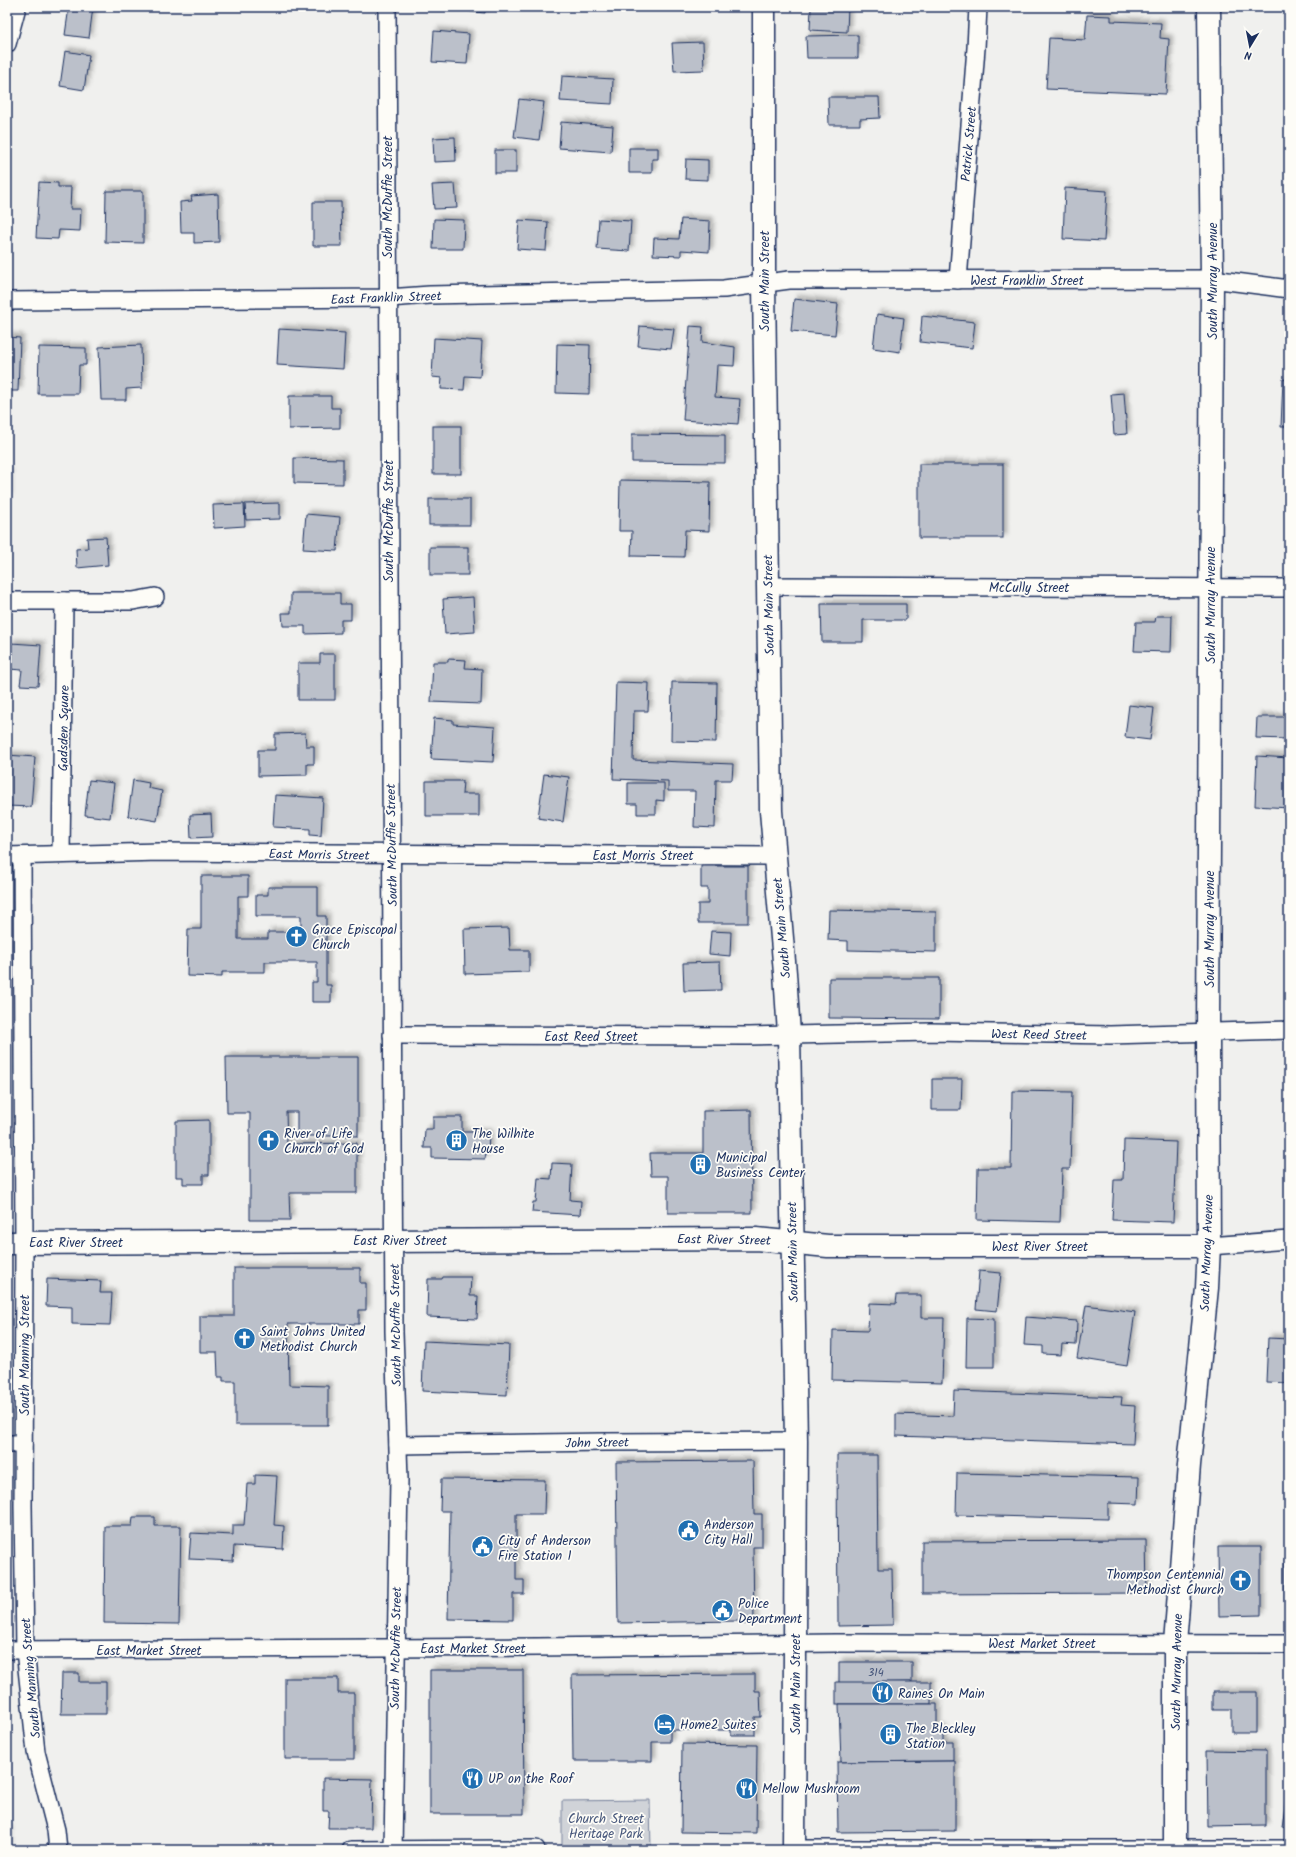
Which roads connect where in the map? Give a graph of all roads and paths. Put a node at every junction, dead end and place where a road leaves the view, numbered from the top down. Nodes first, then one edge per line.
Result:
1 (17, 7) edge
2 (387, 7) edge
3 (764, 7) edge
4 (978, 7) edge
5 (1209, 7) edge
6 (7, 44) edge
7 (1212, 279) junction
8 (958, 280) junction
9 (764, 283) junction
10 (1289, 289) edge
11 (388, 298) junction
12 (7, 301) edge
13 (768, 586) junction
14 (1210, 587) junction
15 (1289, 588) edge
16 (155, 597) dead end
17 (7, 601) edge
18 (64, 601) junction
19 (61, 854) junction
20 (391, 854) junction
21 (14, 856) edge
22 (775, 856) junction
23 (1289, 1030) edge
24 (1208, 1033) junction
25 (789, 1034) junction
26 (392, 1035) junction
27 (394, 1240) junction
28 (1289, 1240) edge
29 (792, 1241) junction
30 (16, 1242) edge
31 (1209, 1246) junction
32 (796, 1441) junction
33 (15, 1444) edge
34 (398, 1445) junction
35 (796, 1643) junction
36 (1175, 1644) junction
37 (1289, 1644) edge
38 (395, 1648) junction
39 (7, 1650) edge
40 (25, 1650) junction
41 (536, 1849) dead end
42 (1289, 1849) edge
43 (58, 1850) edge
44 (351, 1850) edge
45 (393, 1850) edge
46 (794, 1850) edge
47 (1175, 1850) edge

1 - 6 street
2 - 11 street, South McDuffie Street
3 - 9 main road, South Main Street
4 - 8 street, Patrick Street
5 - 7 main road, South Murray Avenue
7 - 8 street, West Franklin Street
7 - 10 street, West Franklin Street
7 - 14 main road, South Murray Avenue
8 - 9 street, West Franklin Street
9 - 11 street, East Franklin Street
9 - 13 main road, South Main Street
11 - 12 street, East Franklin Street
11 - 20 street, South McDuffie Street
13 - 14 street, McCully Street
13 - 22 main road, South Main Street
14 - 15 street, McCully Street
14 - 24 main road, South Murray Avenue
16 - 18 street
17 - 18 street
18 - 19 street, Gadsden Square
19 - 20 street, East Morris Street
19 - 21 street, East Morris Street
20 - 22 street, East Morris Street
20 - 26 street, South McDuffie Street
21 - 30 street, South Manning Street
22 - 25 main road, South Main Street
23 - 24 street, West Reed Street
24 - 25 street, West Reed Street
24 - 31 main road, South Murray Avenue
25 - 26 street, East Reed Street
25 - 29 main road, South Main Street
26 - 27 street, South McDuffie Street
27 - 29 main road, East River Street
27 - 30 main road, East River Street
27 - 34 street, South McDuffie Street
28 - 31 street, West River Street
29 - 31 main road, West River Street
29 - 32 main road, South Main Street
30 - 33 street, South Manning Street
31 - 36 main road, South Murray Avenue
32 - 34 street, John Street
32 - 35 main road, South Main Street
33 - 40 street, South Manning Street
34 - 38 street, South McDuffie Street
35 - 36 street, West Market Street
35 - 38 street, East Market Street
35 - 46 main road, South Main Street
36 - 37 street, West Market Street
36 - 47 main road, South Murray Avenue
38 - 40 street, East Market Street
38 - 45 street, South McDuffie Street
39 - 40 street, East Market Street
40 - 43 street, South Manning Street
41 - 45 street
42 - 47 street
44 - 45 street
46 - 47 street

